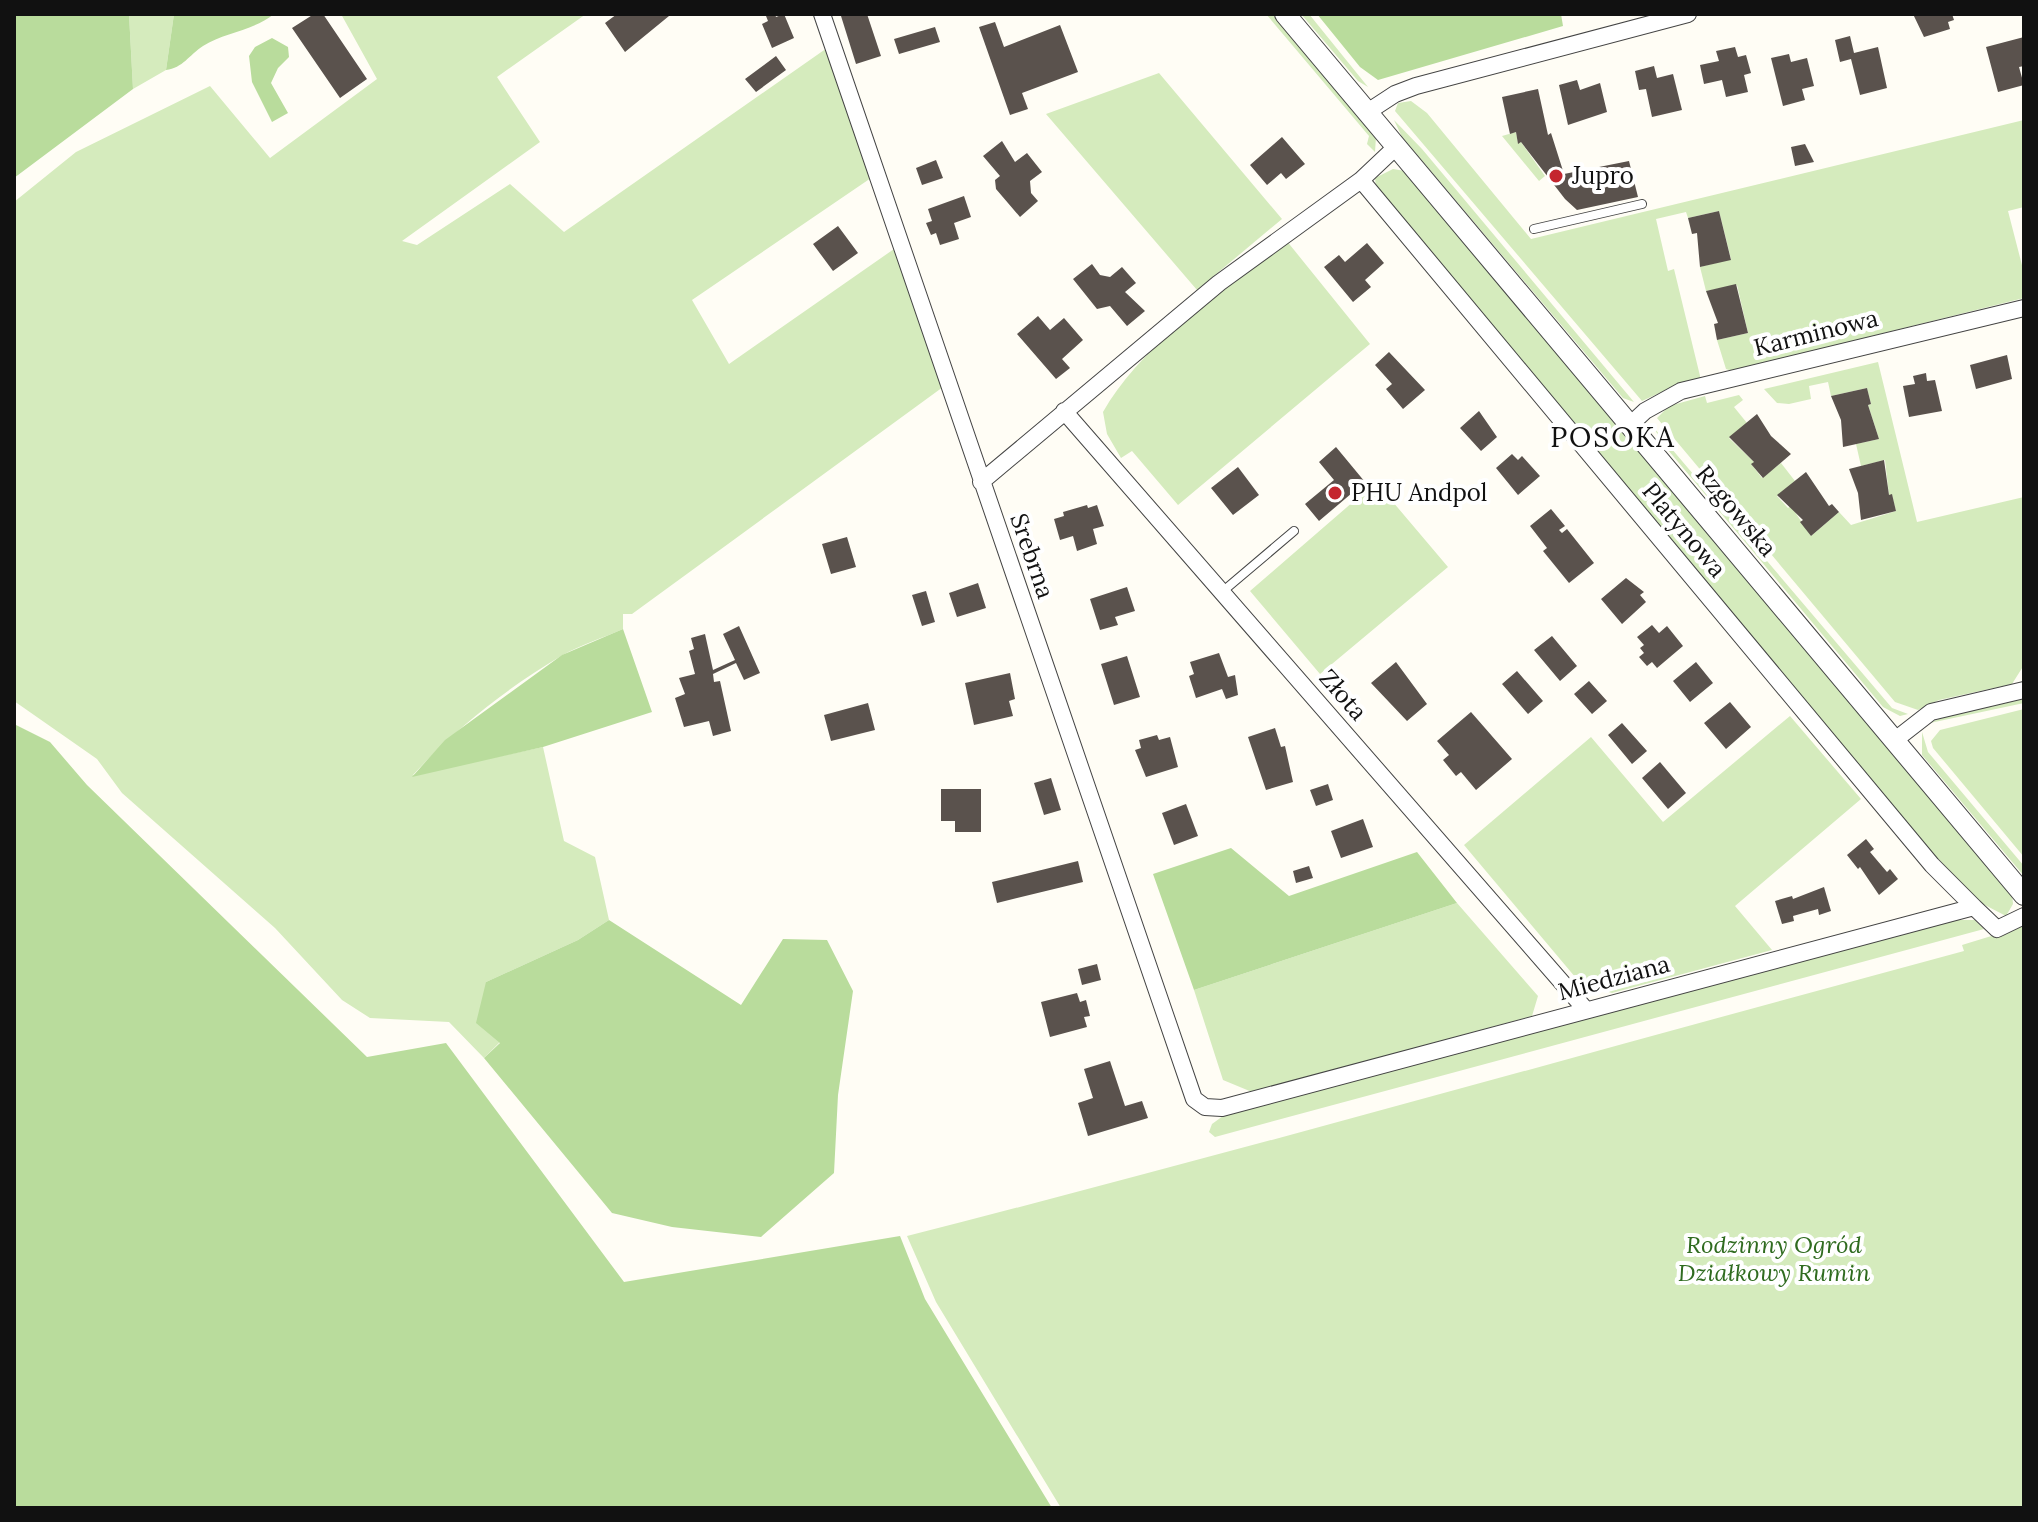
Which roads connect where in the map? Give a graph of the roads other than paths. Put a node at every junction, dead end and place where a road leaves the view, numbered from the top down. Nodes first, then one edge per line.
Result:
1 (822, 14) edge
2 (1285, 14) edge
3 (1688, 14) edge
4 (1369, 111) junction
5 (1397, 146) junction
6 (1361, 180) junction
7 (1642, 204) dead end
8 (1534, 229) dead end
9 (2024, 308) edge
10 (1064, 411) junction
11 (1629, 426) junction
12 (981, 482) junction
13 (1294, 531) dead end
14 (1222, 592) junction
15 (2024, 690) edge
16 (1895, 740) junction
17 (2024, 895) edge
18 (1974, 907) junction
19 (2024, 916) edge
20 (1586, 1010) junction
21 (1205, 1107) joint

1 - 12 street, Srebrna
2 - 4 street, Rzgowska
3 - 4 street
4 - 5 street, Rzgowska
5 - 6 street
5 - 11 street, Rzgowska
6 - 10 street
6 - 18 street, Platynowa
7 - 8 lane
9 - 11 street, Karminowa
10 - 12 street
10 - 14 street, Złota
11 - 16 street, Rzgowska
12 - 21 street, Srebrna
13 - 14 lane
14 - 20 street, Złota
15 - 16 street
16 - 17 street, Rzgowska
18 - 19 street
18 - 20 street, Miedziana
20 - 21 street, Miedziana

